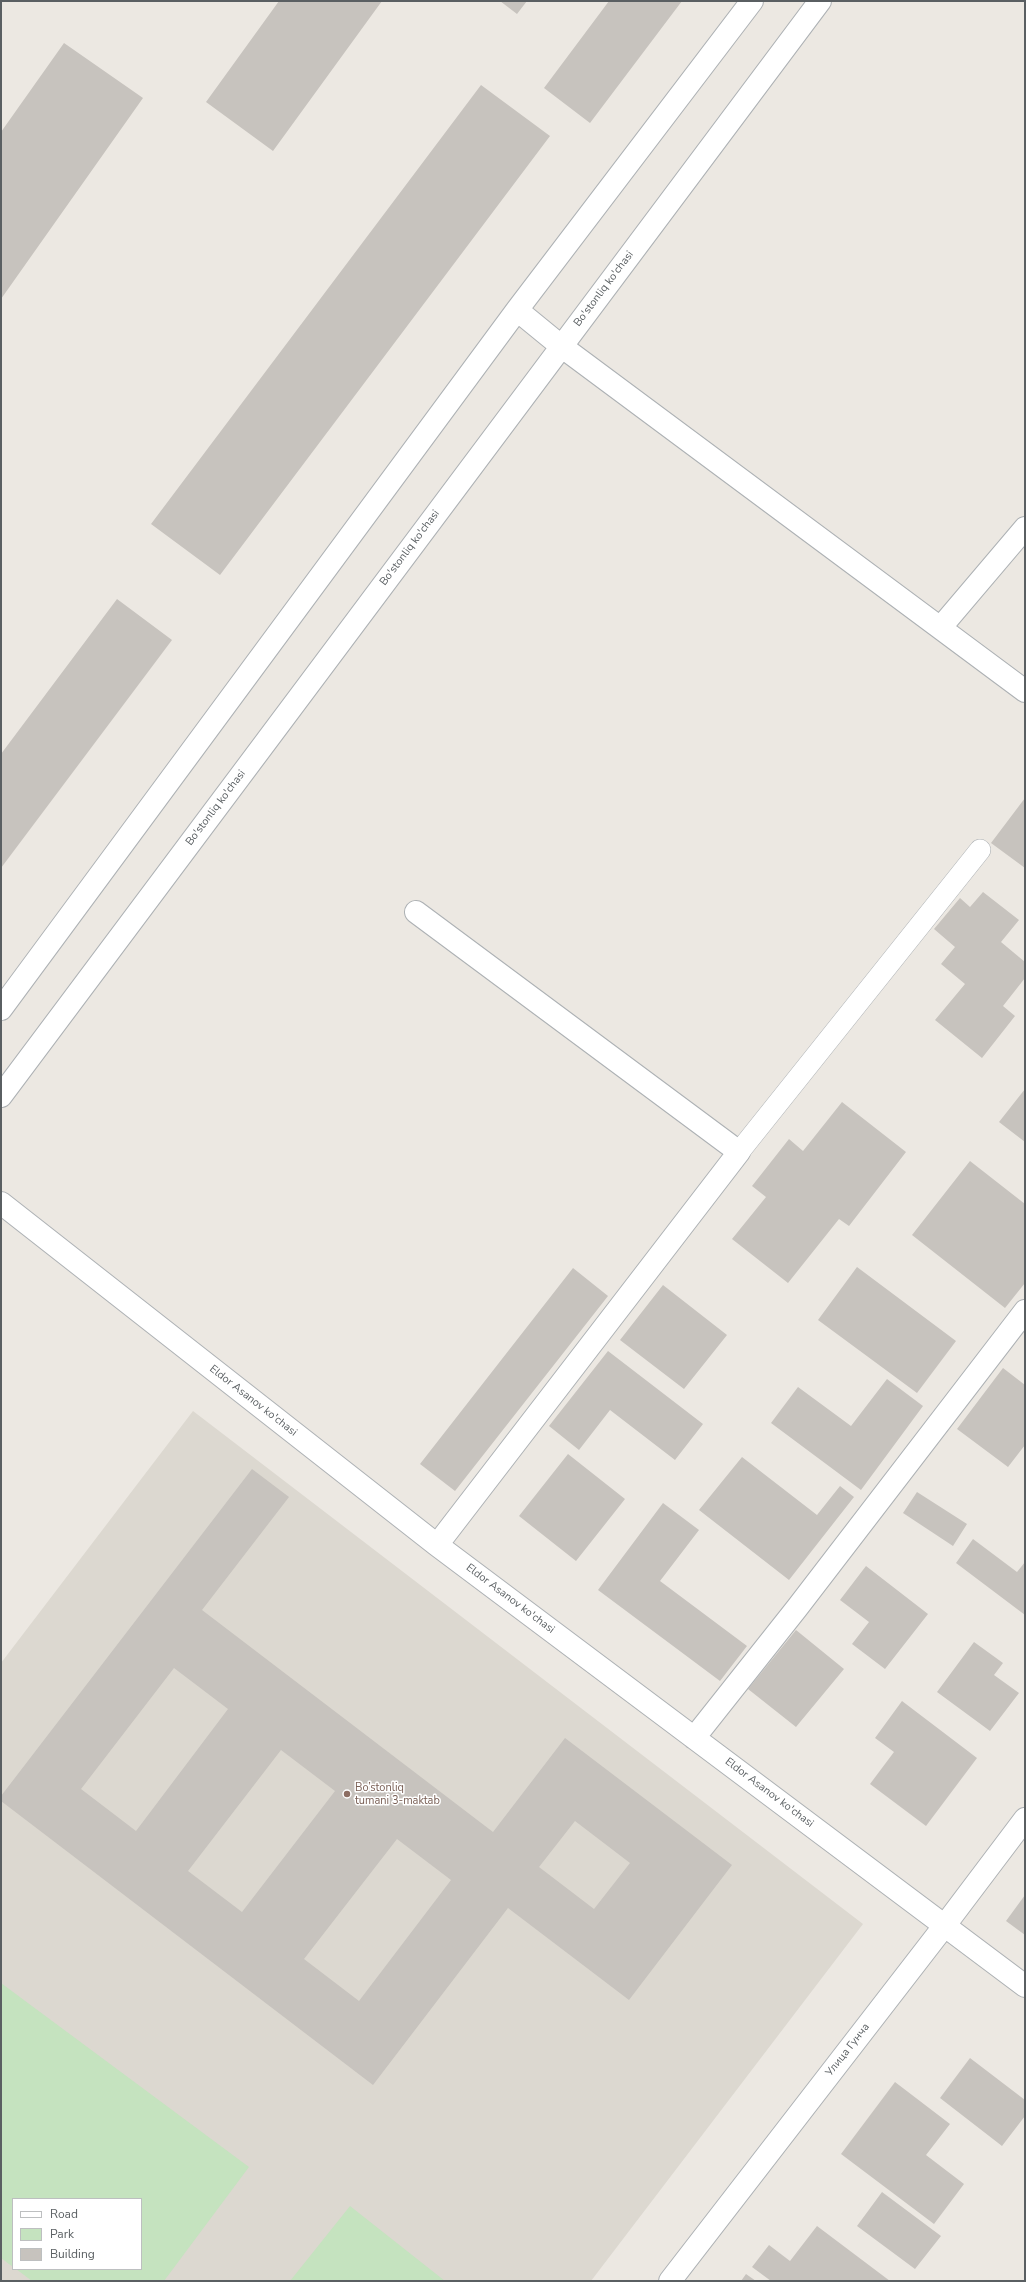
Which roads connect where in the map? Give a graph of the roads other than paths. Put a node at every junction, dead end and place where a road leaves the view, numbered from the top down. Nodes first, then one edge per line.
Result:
1 (752, 1) edge
2 (820, 1) edge
3 (517, 310) junction
4 (561, 346) junction
5 (1025, 528) edge
6 (940, 627) junction
7 (1025, 691) edge
8 (980, 850) dead end
9 (416, 912) dead end
10 (1, 1009) edge
11 (1, 1096) edge
12 (739, 1152) junction
13 (1, 1203) edge
14 (1025, 1311) edge
15 (438, 1545) junction
16 (694, 1738) junction
17 (1025, 1819) edge
18 (945, 1925) junction
19 (1025, 1986) edge
20 (670, 2281) edge

1 - 3 street
2 - 4 street, Bo'stonliq ko'chasi
3 - 4 street
3 - 10 street
4 - 6 street
4 - 11 street, Bo'stonliq ko'chasi
5 - 6 street
6 - 7 street
8 - 12 lane
9 - 12 street
12 - 15 street
13 - 15 street, Eldor Asanov ko'chasi
14 - 16 street
15 - 16 street, Eldor Asanov ko'chasi
16 - 18 street, Eldor Asanov ko'chasi
17 - 18 street, Улица Гунча
18 - 19 street, Eldor Asanov ko'chasi
18 - 20 street, Улица Гунча

